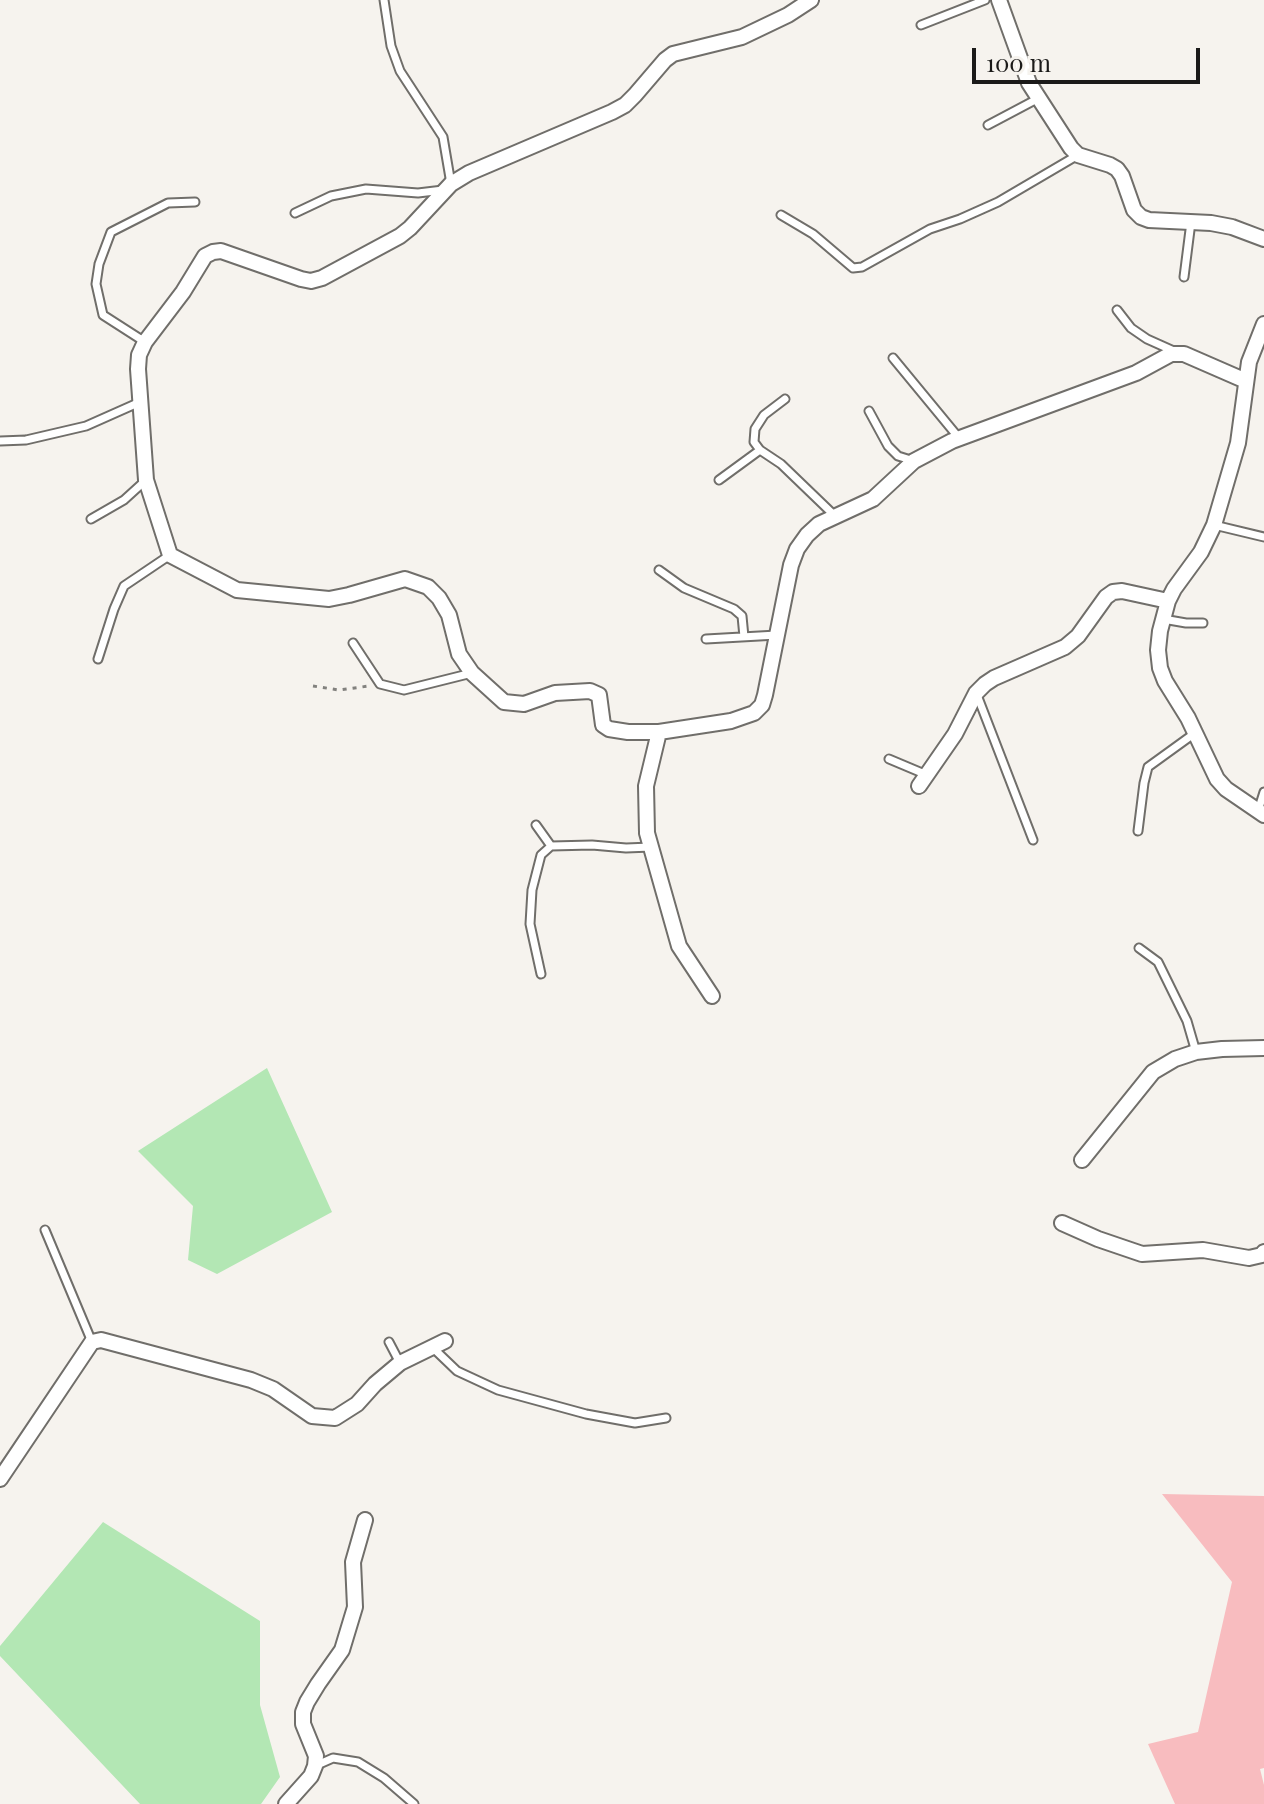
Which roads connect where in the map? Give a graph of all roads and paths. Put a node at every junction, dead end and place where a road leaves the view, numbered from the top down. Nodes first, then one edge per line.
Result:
1 (384, 0) edge
2 (811, 0) edge
3 (985, 0) edge
4 (999, 0) edge
5 (921, 25) dead end
6 (1039, 98) junction
7 (988, 125) dead end
8 (1078, 155) junction
9 (448, 187) junction
10 (195, 202) dead end
11 (295, 213) dead end
12 (781, 215) dead end
13 (1191, 222) junction
14 (1264, 239) edge
15 (1184, 277) dead end
16 (1117, 310) dead end
17 (1264, 324) edge
18 (145, 342) junction
19 (1178, 352) junction
20 (893, 358) dead end
21 (1246, 381) junction
22 (785, 399) dead end
23 (140, 402) junction
24 (869, 411) dead end
25 (959, 438) junction
26 (0, 441) edge
27 (760, 450) junction
28 (914, 461) junction
29 (146, 480) junction
30 (719, 480) dead end
31 (835, 516) junction
32 (91, 519) dead end
33 (1214, 525) junction
34 (1264, 537) edge
35 (170, 555) junction
36 (659, 570) dead end
37 (1168, 601) junction
38 (1163, 619) junction
39 (1203, 623) dead end
40 (777, 635) junction
41 (744, 637) junction
42 (706, 639) dead end
43 (353, 643) dead end
44 (98, 659) dead end
45 (472, 673) junction
46 (380, 684) junction
47 (313, 686) dead end
48 (976, 693) junction
49 (659, 732) junction
50 (1195, 733) junction
51 (889, 759) dead end
52 (923, 781) joint
53 (1264, 792) edge
54 (1261, 813) edge
55 (536, 825) dead end
56 (1138, 831) dead end
57 (1033, 840) dead end
58 (551, 846) junction
59 (651, 847) junction
60 (1139, 948) dead end
61 (541, 974) dead end
62 (712, 996) dead end
63 (1264, 1048) edge
64 (1196, 1052) junction
65 (1082, 1160) dead end
66 (1062, 1223) dead end
67 (45, 1230) dead end
68 (1264, 1252) edge
69 (92, 1342) junction
70 (389, 1342) dead end
71 (439, 1344) joint
72 (400, 1363) junction
73 (666, 1418) dead end
74 (0, 1479) edge
75 (365, 1520) dead end
76 (315, 1766) junction
77 (286, 1804) edge
78 (414, 1804) edge

1 - 9 lane
2 - 9 street
3 - 5 lane
4 - 6 street
6 - 7 lane
6 - 8 street
8 - 12 lane
8 - 13 street
9 - 11 lane
9 - 18 street
10 - 18 lane
13 - 14 street
13 - 15 lane
16 - 19 lane
17 - 21 street
18 - 23 street
19 - 21 street
19 - 25 street
20 - 25 lane
21 - 33 street
22 - 27 lane
23 - 26 lane
23 - 29 street
24 - 28 lane
25 - 28 street
27 - 30 lane
27 - 31 lane
28 - 31 street
29 - 32 lane
29 - 35 street
31 - 40 street
33 - 34 lane
33 - 37 street
35 - 44 lane
35 - 45 street
36 - 41 lane
37 - 38 street
37 - 48 street
38 - 39 lane
38 - 50 street
40 - 41 lane
40 - 49 street
41 - 42 lane
43 - 46 lane
45 - 46 lane
45 - 49 street
46 - 47 path
48 - 52 street
48 - 57 lane
49 - 59 street
50 - 54 street
50 - 56 lane
51 - 52 lane
53 - 54 lane
55 - 58 lane
58 - 59 lane
58 - 61 lane
59 - 62 street
60 - 64 lane
63 - 64 street
64 - 65 street
66 - 68 street
67 - 69 lane
69 - 72 street
69 - 74 street
70 - 72 lane
71 - 72 street
71 - 73 lane
75 - 76 street
76 - 77 street
76 - 78 lane

